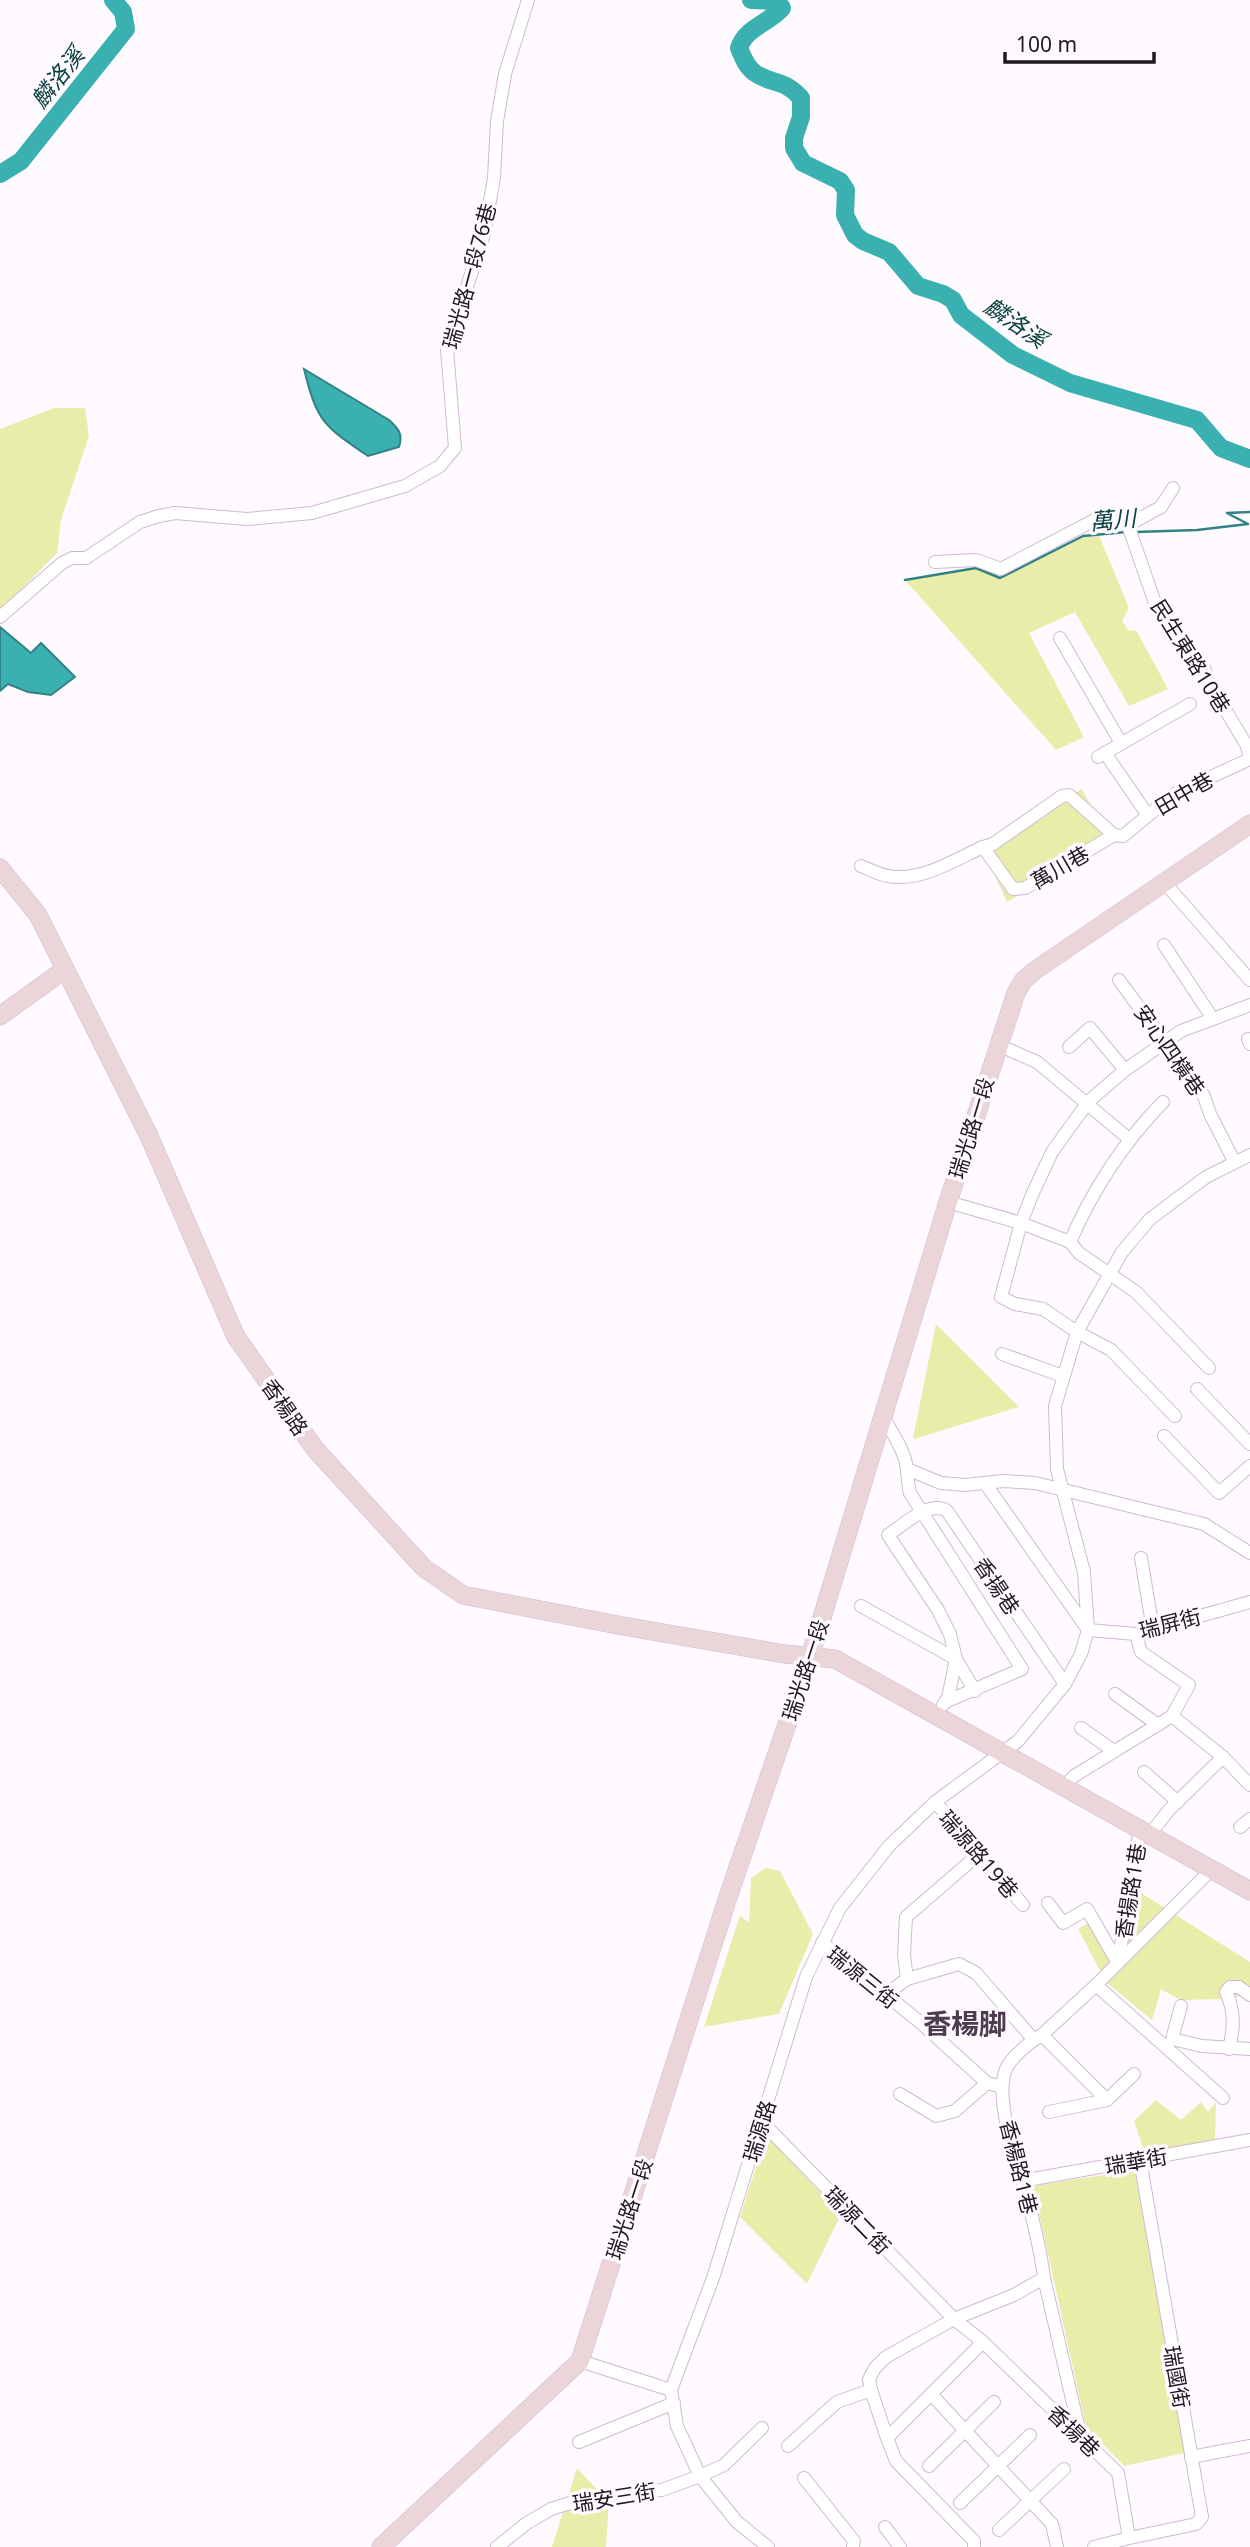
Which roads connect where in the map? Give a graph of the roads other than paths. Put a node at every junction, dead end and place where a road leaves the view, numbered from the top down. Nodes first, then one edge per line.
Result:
1 (526, 4) edge
2 (1174, 488) dead end
3 (1128, 525) junction
4 (935, 562) dead end
5 (0, 617) edge
6 (1060, 638) dead end
7 (1189, 704) dead end
8 (1121, 743) junction
9 (1249, 752) edge
10 (1147, 814) junction
11 (1250, 824) edge
12 (1119, 836) junction
13 (983, 846) junction
14 (861, 866) dead end
15 (0, 867) edge
16 (1164, 882) junction
17 (1164, 945) dead end
18 (64, 970) junction
19 (1119, 980) dead end
20 (1250, 980) edge
21 (1250, 1005) edge
22 (0, 1016) edge
23 (1213, 1019) junction
24 (1165, 1042) junction
25 (998, 1045) junction
26 (1069, 1047) dead end
27 (1125, 1070) junction
28 (1088, 1102) junction
29 (1163, 1102) dead end
30 (1129, 1139) junction
31 (1250, 1155) edge
32 (1234, 1161) junction
33 (948, 1202) junction
34 (1021, 1223) junction
35 (1070, 1242) junction
36 (1108, 1273) junction
37 (1077, 1332) junction
38 (1002, 1354) dead end
39 (1209, 1368) dead end
40 (1063, 1376) junction
41 (1197, 1389) dead end
42 (1175, 1416) dead end
43 (883, 1417) junction
44 (1164, 1436) dead end
45 (1250, 1444) edge
46 (1250, 1466) edge
47 (907, 1469) junction
48 (985, 1483) junction
49 (1062, 1489) junction
50 (921, 1514) junction
51 (1250, 1553) edge
52 (1141, 1558) dead end
53 (1250, 1602) edge
54 (860, 1606) dead end
55 (1153, 1629) junction
56 (1088, 1630) junction
57 (1136, 1634) junction
58 (810, 1657) junction
59 (956, 1659) junction
60 (1065, 1684) junction
61 (975, 1691) junction
62 (1115, 1694) dead end
63 (940, 1708) junction
64 (1172, 1716) junction
65 (1158, 1725) junction
66 (1081, 1728) dead end
67 (1114, 1751) junction
68 (1004, 1753) junction
69 (1223, 1757) junction
70 (1144, 1772) dead end
71 (1250, 1785) edge
72 (1063, 1788) junction
73 (935, 1802) junction
74 (1178, 1802) junction
75 (1145, 1831) junction
76 (979, 1854) junction
77 (1211, 1870) junction
78 (1250, 1891) edge
79 (1048, 1903) dead end
80 (1023, 1905) dead end
81 (822, 1944) junction
82 (1118, 1963) junction
83 (907, 1979) junction
84 (1096, 1985) junction
85 (885, 1995) junction
86 (1250, 1995) edge
87 (1181, 2006) dead end
88 (1038, 2037) junction
89 (1229, 2049) junction
90 (1250, 2051) edge
91 (1135, 2074) dead end
92 (987, 2082) junction
93 (1002, 2087) junction
94 (900, 2094) dead end
95 (1223, 2098) dead end
96 (1107, 2100) junction
97 (1049, 2112) dead end
98 (762, 2122) junction
99 (1250, 2140) edge
100 (1140, 2160) junction
101 (1022, 2180) junction
102 (1044, 2278) junction
103 (954, 2319) junction
104 (983, 2342) junction
105 (580, 2361) junction
106 (871, 2390) junction
107 (931, 2394) junction
108 (673, 2396) junction
109 (994, 2402) dead end
110 (762, 2428) dead end
111 (965, 2430) junction
112 (1030, 2435) dead end
113 (887, 2438) junction
114 (1081, 2439) junction
115 (579, 2442) dead end
116 (788, 2446) dead end
117 (1250, 2446) edge
118 (1191, 2457) junction
119 (929, 2466) dead end
120 (999, 2466) junction
121 (1064, 2469) dead end
122 (700, 2476) junction
123 (804, 2478) dead end
124 (1031, 2502) junction
125 (960, 2503) dead end
126 (885, 2527) dead end
127 (999, 2530) dead end
128 (1129, 2538) junction
129 (381, 2547) edge
130 (497, 2547) edge
131 (768, 2547) edge
132 (853, 2547) edge
133 (900, 2547) edge
134 (974, 2547) edge
135 (1057, 2547) edge
136 (1094, 2547) edge

1 - 5 street, 瑞光路一段76巷
2 - 3 street
3 - 4 street
3 - 9 street, 民生東路10巷
6 - 8 street
7 - 8 street
8 - 10 street
9 - 10 street, 田中巷
10 - 12 street, 田中巷
11 - 16 street, 瑞光路一段
12 - 13 street, 萬川巷
12 - 13 street, 萬川巷
13 - 14 street, 萬川巷
15 - 18 street, 香楊路
16 - 20 street
16 - 25 street, 瑞光路一段
17 - 23 street
18 - 22 street
18 - 58 street, 香楊路
19 - 24 street, 安心四橫巷
21 - 23 street
23 - 24 street
24 - 27 street
24 - 32 street, 安心四橫巷
25 - 28 street
25 - 33 street, 瑞光路一段
26 - 27 street
27 - 28 street
28 - 30 street
28 - 34 street
29 - 30 street
30 - 35 street
31 - 32 street
32 - 36 street
33 - 34 street
33 - 43 street, 瑞光路一段
34 - 35 street
34 - 37 street
35 - 36 street
36 - 37 street
36 - 39 street
37 - 40 street
37 - 42 street
38 - 40 street
40 - 49 street
41 - 45 street
43 - 47 street
43 - 58 street, 瑞光路一段
44 - 46 street
47 - 48 street
47 - 50 street
48 - 49 street
48 - 56 street
49 - 51 street
49 - 56 street
50 - 59 street
50 - 60 street, 香揚巷
50 - 61 street
52 - 55 street
53 - 55 street, 瑞屏街
54 - 59 street
55 - 57 street, 瑞屏街
56 - 57 street, 瑞屏街
56 - 60 street
57 - 64 street
58 - 63 street
58 - 105 street, 瑞光路一段
59 - 61 street
59 - 63 street
60 - 68 street
61 - 63 street
62 - 65 street
63 - 68 street
64 - 65 street
64 - 69 street
65 - 67 street
66 - 67 street
67 - 72 street
68 - 72 street
68 - 73 street, 瑞源路
69 - 71 street
69 - 74 street
70 - 74 street
72 - 75 street
73 - 76 street, 瑞源路19巷
73 - 81 street, 瑞源路
74 - 75 street
75 - 77 street
75 - 82 street, 香揚路1巷
76 - 80 street, 瑞源路19巷
76 - 83 street
77 - 78 street
77 - 82 street
79 - 82 street, 香揚路1巷
81 - 85 street, 瑞源三街
81 - 98 street, 瑞源路
82 - 84 street
83 - 85 street
83 - 88 street
84 - 88 street
84 - 95 street
85 - 92 street, 瑞源三街
86 - 89 street
87 - 89 street
88 - 93 street
88 - 96 street
89 - 90 street
91 - 96 street
92 - 93 street, 瑞源三街
92 - 94 street
93 - 101 street, 香楊路1巷
96 - 97 street
98 - 103 street, 瑞源二街
98 - 108 street, 瑞源路
99 - 100 street, 瑞華街
100 - 101 street, 瑞華街
100 - 118 street, 瑞國街
101 - 102 street, 香楊路1巷
102 - 103 street
102 - 114 street
103 - 104 street, 香揚巷
103 - 106 street
104 - 107 street
104 - 114 street, 香揚巷
105 - 108 street
105 - 129 street, 瑞光路一段
106 - 113 street
106 - 116 street
107 - 111 street
107 - 113 street
108 - 115 street
108 - 122 street
109 - 111 street
110 - 122 street, 瑞安三街
111 - 119 street
111 - 120 street
112 - 120 street
113 - 134 street
114 - 128 street, 香揚巷
117 - 118 street
118 - 128 street, 瑞國街
120 - 124 street
120 - 125 street
121 - 124 street
122 - 130 street, 瑞安三街
122 - 131 street
123 - 132 street
124 - 127 street
124 - 135 street
126 - 133 street
128 - 136 street

